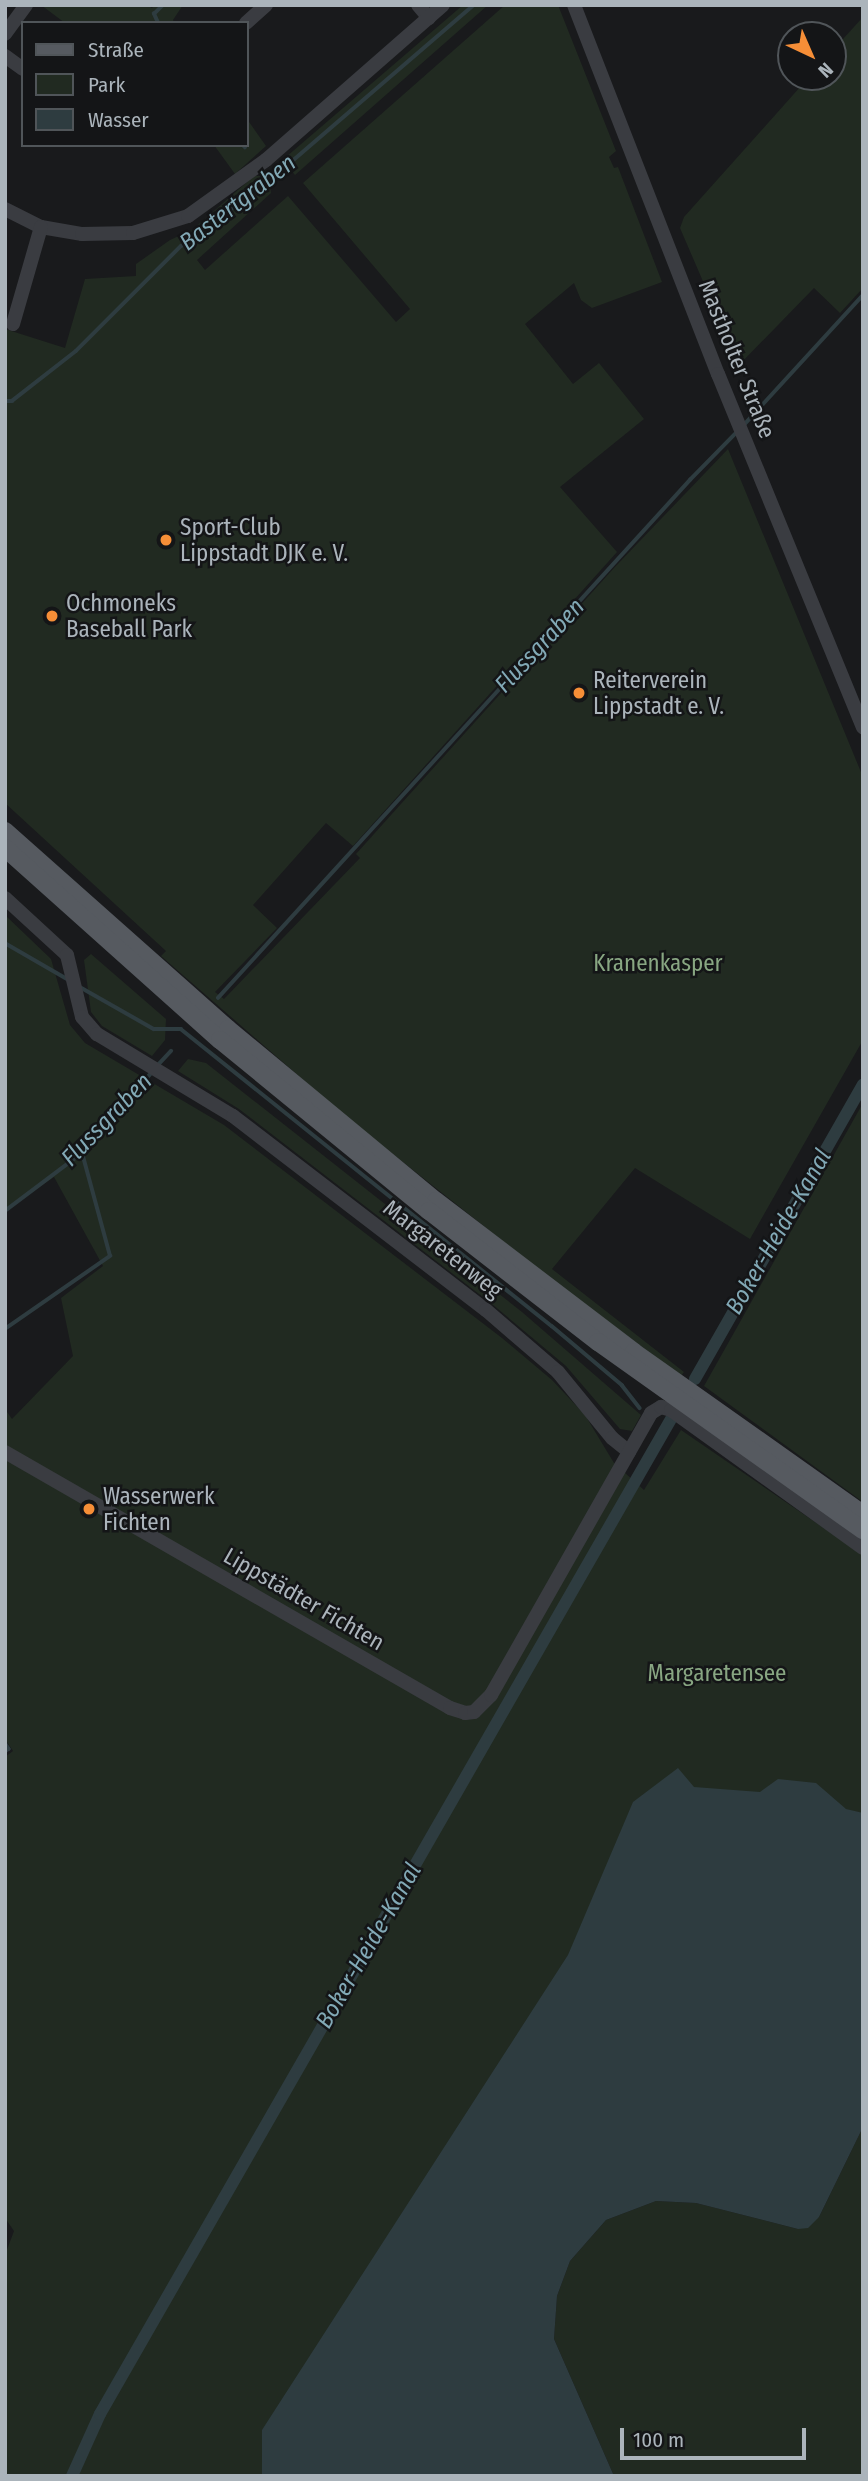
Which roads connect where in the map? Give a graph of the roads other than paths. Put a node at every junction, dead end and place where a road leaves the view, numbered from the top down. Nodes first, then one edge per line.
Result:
1 (26, 5) edge
2 (266, 5) edge
3 (418, 5) edge
4 (443, 5) edge
5 (574, 5) edge
6 (429, 18) junction
7 (248, 21) edge
8 (5, 34) edge
9 (5, 55) edge
10 (21, 67) edge
11 (5, 209) edge
12 (41, 228) junction
13 (13, 324) dead end
14 (863, 727) edge
15 (5, 831) edge
16 (5, 848) edge
17 (5, 898) edge
18 (5, 1452) edge
19 (629, 1452) junction
20 (863, 1514) edge
21 (863, 1530) edge
22 (863, 1548) edge

1 - 8 street
2 - 7 street
3 - 6 street
4 - 6 street
5 - 14 street, Mastholter Straße
6 - 12 street
9 - 10 street
11 - 12 street
12 - 13 street
15 - 20 main road
16 - 21 main road
17 - 19 street, Margaretenweg
18 - 19 street, Lippstädter Fichten
19 - 22 street

